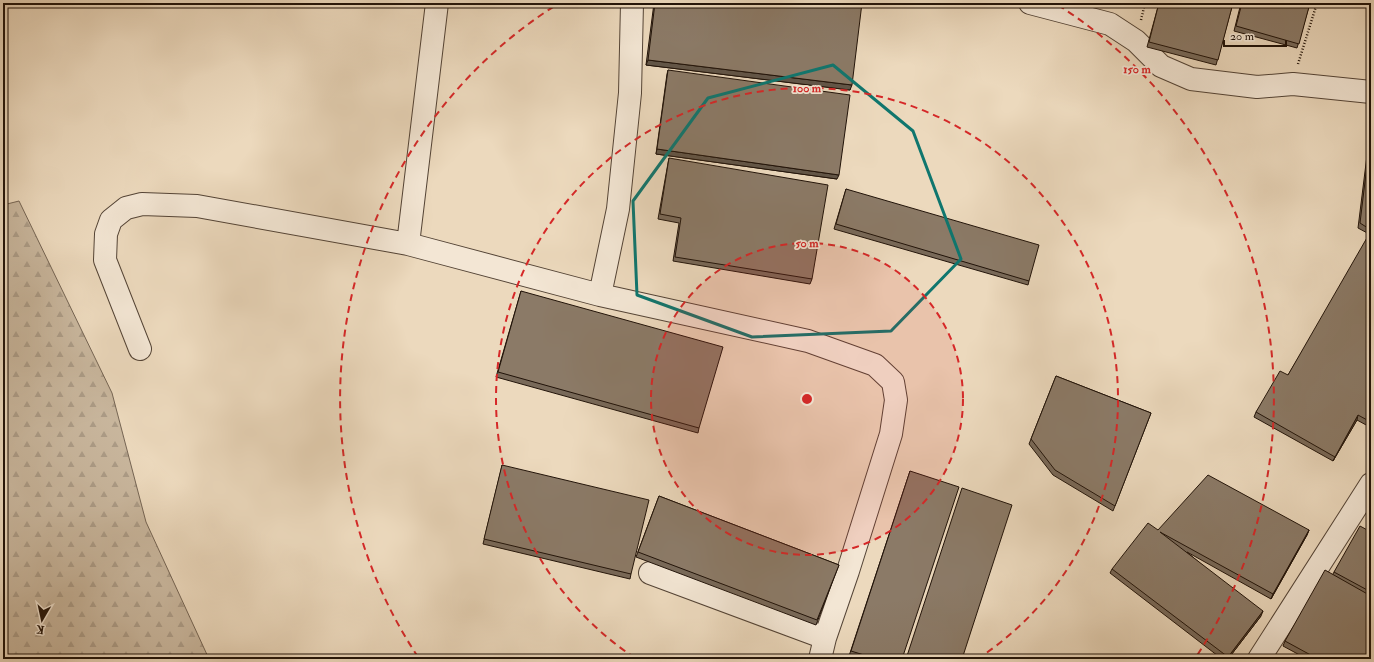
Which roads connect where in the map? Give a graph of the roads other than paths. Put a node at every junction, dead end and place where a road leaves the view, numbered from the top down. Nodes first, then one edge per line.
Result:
1 (437, 3) edge
2 (632, 3) edge
3 (1030, 3) edge
4 (1371, 92) edge
5 (408, 244) junction
6 (600, 295) junction
7 (140, 349) dead end
8 (1371, 484) edge
9 (650, 573) dead end
10 (822, 649) edge
11 (1259, 659) edge

1 - 5 street
2 - 6 street
3 - 4 street
5 - 6 street
5 - 7 street
6 - 10 street
8 - 11 street
9 - 10 street

